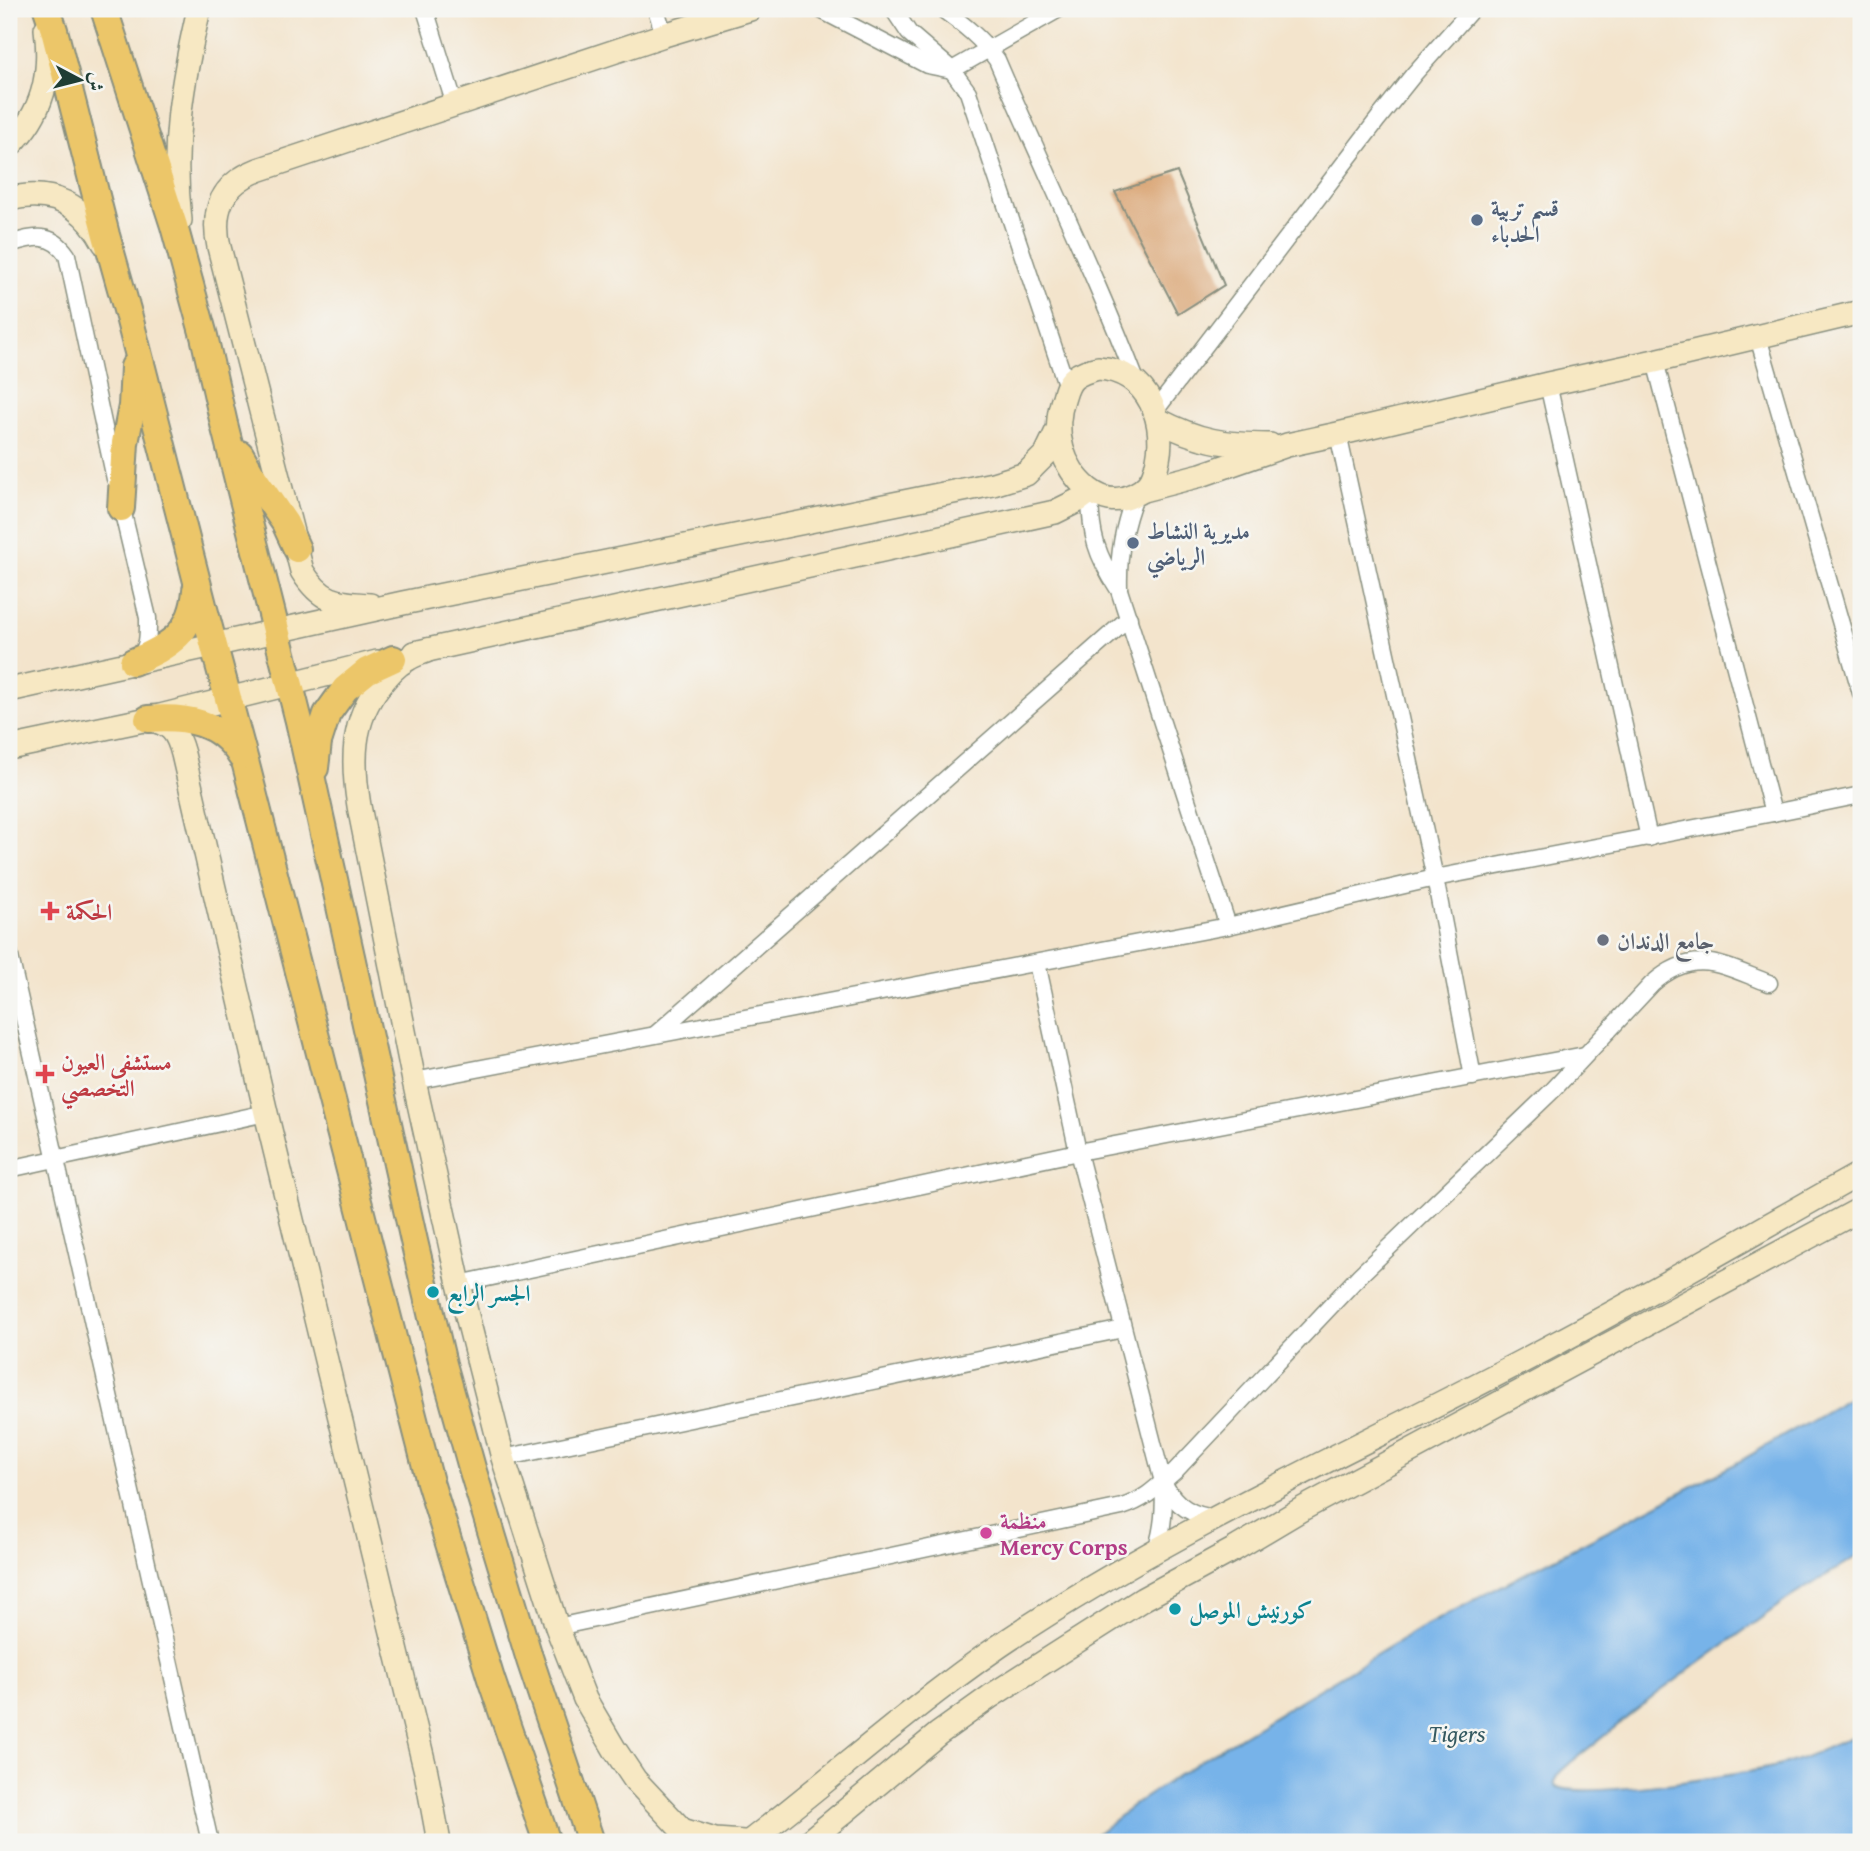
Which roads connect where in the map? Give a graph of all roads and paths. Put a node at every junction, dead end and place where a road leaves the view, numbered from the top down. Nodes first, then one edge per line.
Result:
1 (45, 9) edge
2 (104, 9) edge
3 (199, 9) edge
4 (425, 9) edge
5 (656, 9) edge
6 (750, 9) edge
7 (819, 9) edge
8 (893, 9) edge
9 (942, 9) edge
10 (1059, 9) edge
11 (1472, 9) edge
12 (664, 35) junction
13 (989, 49) junction
14 (952, 70) junction
15 (455, 105) junction
16 (9, 146) edge
17 (9, 199) edge
18 (9, 244) edge
19 (112, 258) junction
20 (186, 268) junction
21 (1861, 312) edge
22 (129, 317) junction
23 (1758, 337) junction
24 (1655, 361) junction
25 (1137, 383) junction
26 (1548, 384) junction
27 (1067, 387) junction
28 (1156, 415) junction
29 (224, 424) junction
30 (1058, 429) junction
31 (1338, 434) junction
32 (1287, 445) junction
33 (1090, 492) junction
34 (1139, 492) junction
35 (121, 509) junction
36 (297, 549) junction
37 (190, 554) junction
38 (1119, 590) junction
39 (390, 606) junction
40 (1129, 618) junction
41 (277, 631) junction
42 (213, 645) junction
43 (428, 650) junction
44 (393, 659) junction
45 (133, 662) junction
46 (290, 684) junction
47 (9, 690) edge
48 (1861, 693) edge
49 (228, 699) junction
50 (148, 719) junction
51 (9, 748) edge
52 (247, 771) junction
53 (1861, 795) edge
54 (318, 805) junction
55 (1773, 813) junction
56 (1649, 838) junction
57 (1435, 878) junction
58 (1228, 926) junction
59 (9, 952) edge
60 (1037, 963) junction
61 (1769, 983) dead end
62 (654, 1035) junction
63 (1585, 1055) junction
64 (1474, 1077) junction
65 (414, 1081) junction
66 (266, 1112) junction
67 (1077, 1152) junction
68 (55, 1159) junction
69 (9, 1168) edge
70 (1861, 1173) edge
71 (1861, 1209) edge
72 (459, 1284) junction
73 (1124, 1329) junction
74 (503, 1458) junction
75 (1163, 1482) junction
76 (1217, 1517) junction
77 (1156, 1550) junction
78 (556, 1627) junction
79 (685, 1836) edge
80 (210, 1842) edge
81 (439, 1842) edge
82 (547, 1842) edge
83 (591, 1842) edge
84 (744, 1842) edge
85 (749, 1842) edge
86 (808, 1842) edge

1 - 16 street
1 - 19 main road
2 - 20 main road
3 - 20 street
4 - 15 street
5 - 12 street
6 - 12 street
7 - 14 street
8 - 14 street
9 - 13 street
10 - 13 street
11 - 28 street
12 - 15 street
13 - 14 street
13 - 25 street
14 - 27 street
15 - 36 street
17 - 19 street
18 - 35 street
19 - 22 main road
20 - 29 main road
21 - 23 street
22 - 35 main road
22 - 37 main road
23 - 24 street
23 - 48 street
24 - 26 street
24 - 55 street
25 - 27 street
25 - 28 street
26 - 31 street
26 - 56 street
27 - 30 street
28 - 32 street
28 - 34 street
29 - 36 main road
29 - 41 main road
30 - 33 street
30 - 39 street
31 - 32 street
31 - 57 street
32 - 34 street
33 - 34 street
33 - 38 street
33 - 43 street
34 - 38 street
35 - 45 street
36 - 39 street
37 - 42 main road
37 - 45 main road
38 - 40 street
39 - 41 street
40 - 58 street
40 - 62 street
41 - 42 street
41 - 46 main road
42 - 45 street
42 - 49 main road
43 - 44 street
43 - 65 street
44 - 46 street
44 - 54 main road
45 - 47 street
46 - 49 street
46 - 54 main road
49 - 50 street
49 - 52 main road
50 - 51 street
50 - 52 main road
50 - 66 street
52 - 82 main road
53 - 55 street
54 - 83 main road
55 - 56 street
56 - 57 street
57 - 58 street
57 - 64 street
58 - 60 street
59 - 68 street
60 - 62 street
60 - 67 street
61 - 63 street
62 - 65 street
63 - 64 street
63 - 75 street
64 - 67 street
65 - 72 street
66 - 68 street
66 - 81 street
67 - 72 street
67 - 73 street
68 - 69 street
68 - 80 street
70 - 76 street
71 - 86 street
72 - 74 street
73 - 74 street
73 - 75 street
74 - 78 street
75 - 76 street
75 - 77 street
75 - 78 street
76 - 77 street
77 - 85 street
78 - 79 street
79 - 84 street

